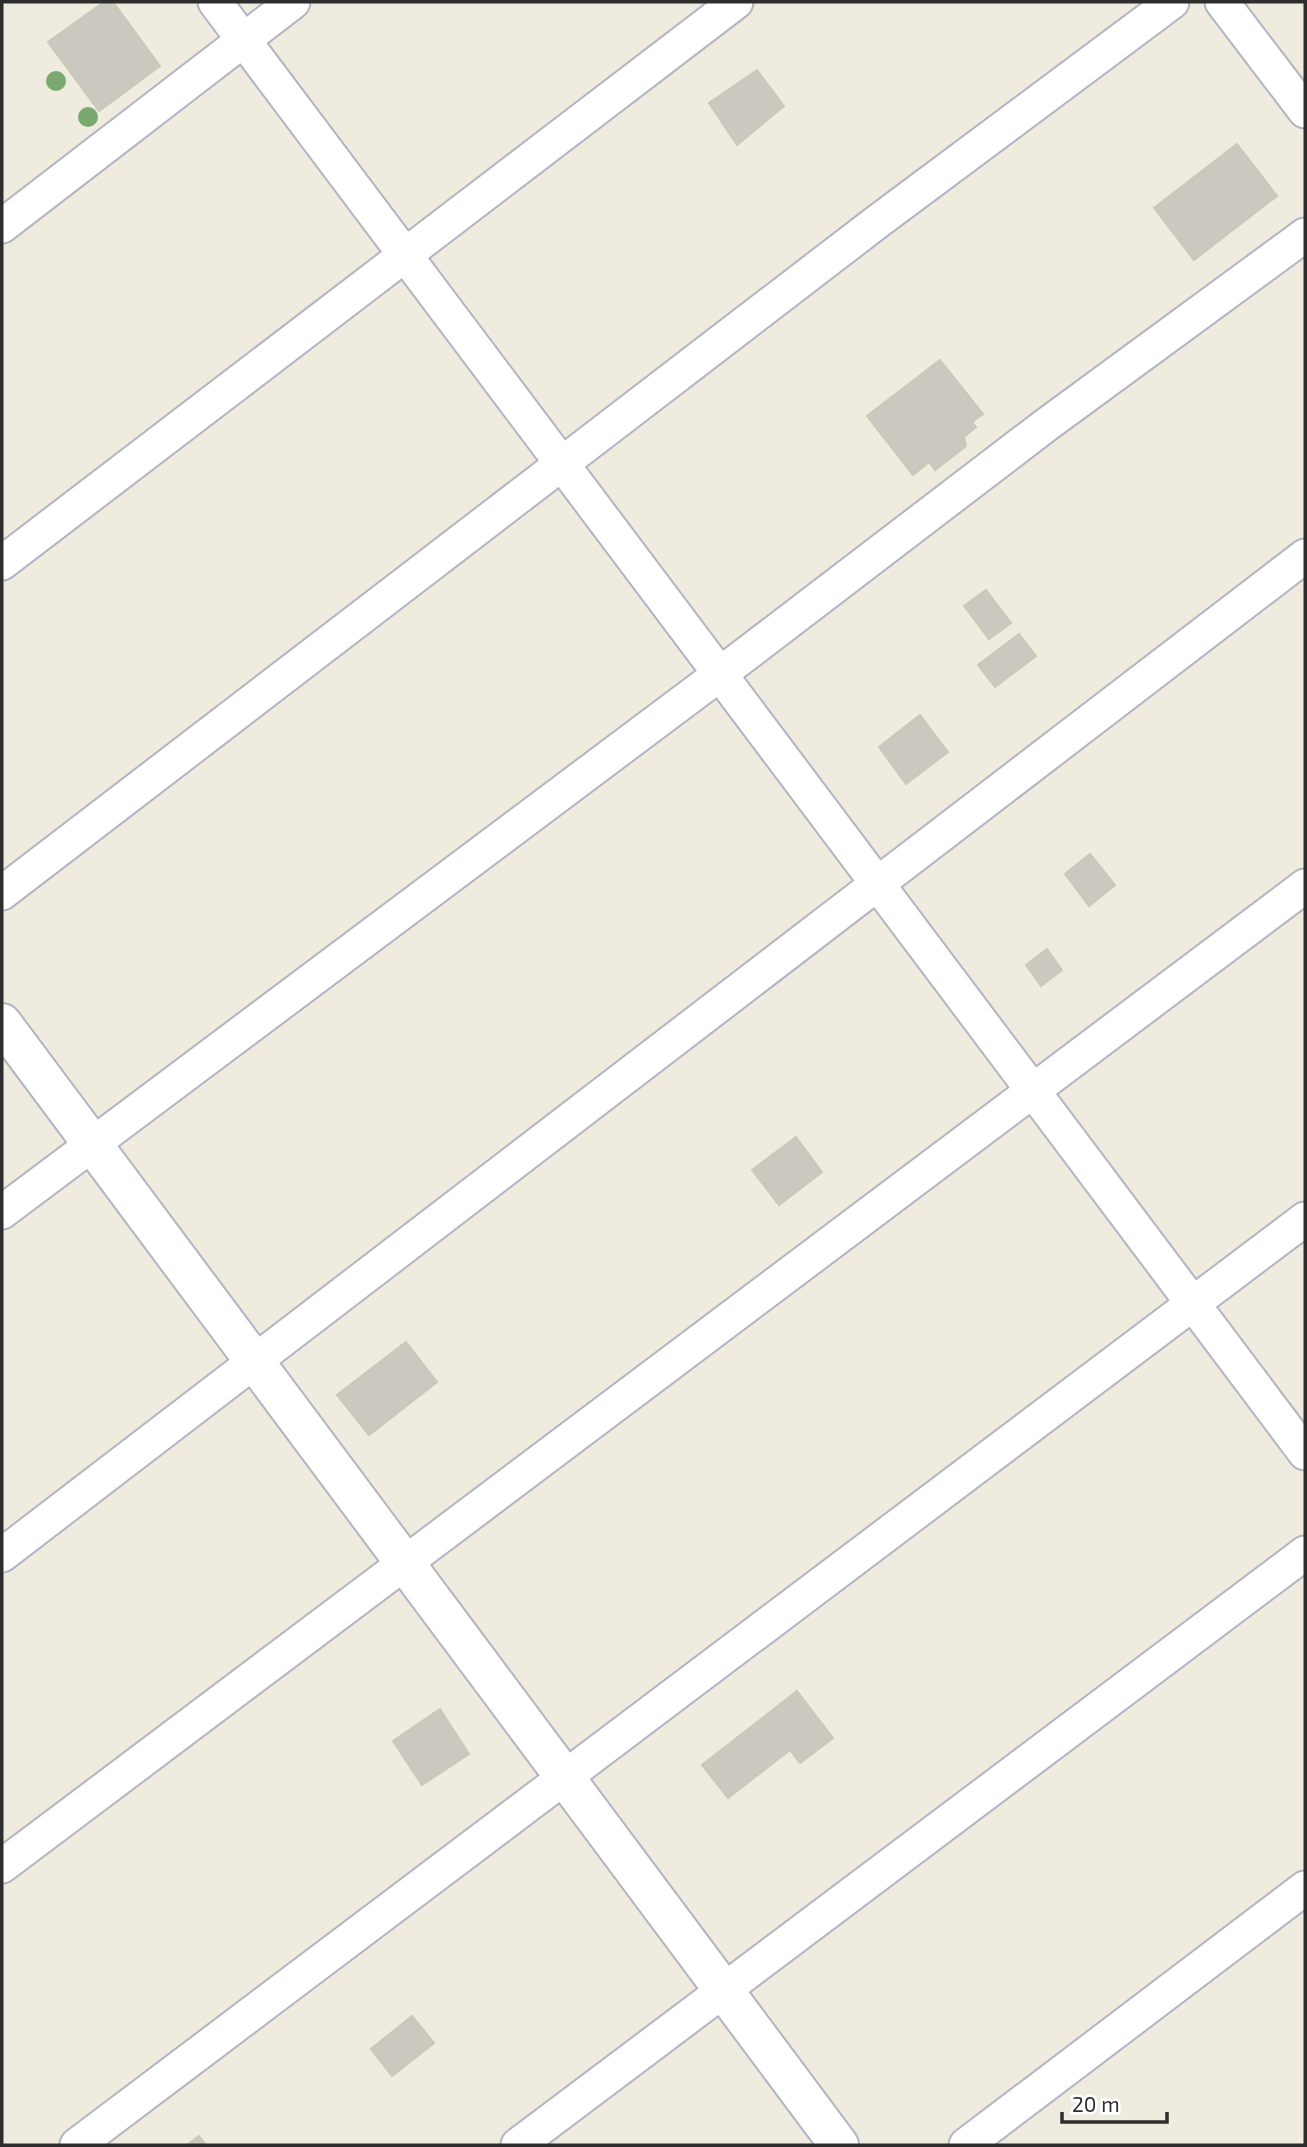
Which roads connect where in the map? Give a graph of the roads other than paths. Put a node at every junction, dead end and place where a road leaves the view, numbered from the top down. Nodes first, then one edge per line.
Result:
1 (215, 2) edge
2 (293, 2) edge
3 (736, 2) edge
4 (1172, 2) edge
5 (1222, 2) edge
6 (244, 41) junction
7 (1305, 111) edge
8 (2, 226) edge
9 (1305, 234) edge
10 (405, 256) junction
11 (563, 465) junction
12 (1305, 556) edge
13 (2, 564) edge
14 (720, 674) junction
15 (877, 884) junction
16 (1305, 886) edge
17 (2, 893) edge
18 (2, 1023) edge
19 (1033, 1091) junction
20 (92, 1144) junction
21 (2, 1212) edge
22 (1305, 1219) edge
23 (1193, 1304) junction
24 (254, 1361) junction
25 (1305, 1453) edge
26 (1305, 1553) edge
27 (2, 1555) edge
28 (405, 1564) junction
29 (564, 1778) junction
30 (2, 1866) edge
31 (1305, 1888) edge
32 (723, 1991) junction
33 (77, 2145) edge
34 (518, 2145) edge
35 (839, 2145) edge
36 (966, 2145) edge

1 - 6 street
2 - 6 street
3 - 10 street
4 - 11 street
5 - 7 street
6 - 8 street
6 - 10 street
9 - 14 street
10 - 11 street
10 - 13 street
11 - 14 street
11 - 17 street
12 - 15 street
14 - 15 street
14 - 20 street
15 - 19 street
15 - 24 street
16 - 19 street
18 - 20 street
19 - 23 street
19 - 28 street
20 - 21 street
20 - 24 street
22 - 23 street
23 - 25 street
23 - 29 street
24 - 27 street
24 - 28 street
26 - 32 street
28 - 29 street
28 - 30 street
29 - 32 street
29 - 33 street
31 - 36 street
32 - 34 street
32 - 35 street

